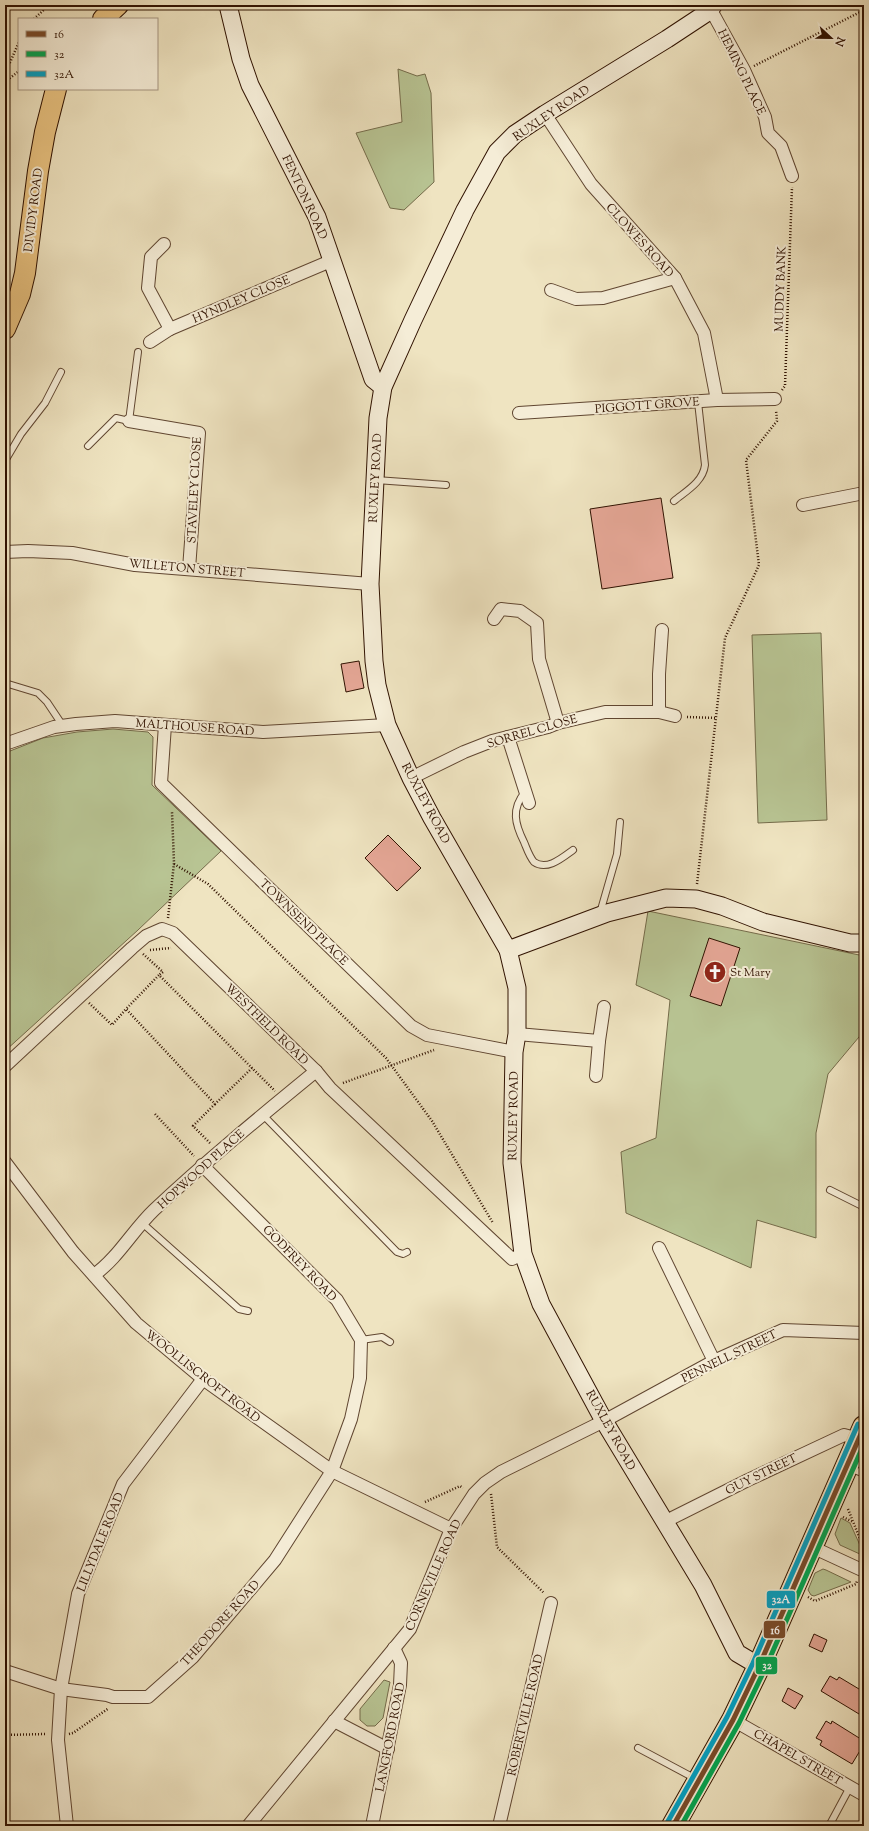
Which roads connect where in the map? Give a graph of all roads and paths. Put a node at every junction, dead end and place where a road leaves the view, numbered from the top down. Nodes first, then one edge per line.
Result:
1 (49, 5) edge
2 (118, 5) edge
3 (228, 5) edge
4 (711, 7) edge
5 (864, 10) edge
6 (35, 18) edge
7 (104, 18) edge
8 (18, 44) edge
9 (744, 70) junction
10 (18, 72) edge
11 (5, 74) edge
12 (5, 82) edge
13 (56, 90) edge
14 (545, 114) junction
15 (792, 176) joint
16 (164, 244) dead end
17 (333, 260) junction
18 (675, 278) junction
19 (551, 290) dead end
20 (5, 329) edge
21 (170, 329) junction
22 (150, 342) dead end
23 (138, 352) dead end
24 (61, 372) dead end
25 (383, 387) junction
26 (775, 399) junction
27 (717, 400) junction
28 (698, 402) junction
29 (519, 413) dead end
30 (129, 421) junction
31 (88, 446) dead end
32 (5, 461) edge
33 (375, 480) junction
34 (446, 485) dead end
35 (864, 494) edge
36 (674, 500) dead end
37 (803, 506) dead end
38 (5, 552) edge
39 (189, 569) junction
40 (370, 584) junction
41 (494, 619) dead end
42 (662, 630) dead end
43 (5, 683) edge
44 (659, 712) junction
45 (675, 716) joint
46 (716, 718) junction
47 (558, 723) junction
48 (165, 725) junction
49 (387, 725) junction
50 (63, 726) junction
51 (508, 737) junction
52 (5, 744) edge
53 (411, 778) junction
54 (172, 794) junction
55 (527, 797) joint
56 (620, 822) dead end
57 (573, 850) dead end
58 (174, 864) junction
59 (696, 899) junction
60 (599, 916) junction
61 (166, 930) junction
62 (864, 943) edge
63 (185, 946) junction
64 (508, 950) junction
65 (159, 975) junction
66 (81, 995) junction
67 (604, 1007) dead end
68 (126, 1009) junction
69 (517, 1034) junction
70 (459, 1041) junction
71 (599, 1041) junction
72 (514, 1052) junction
73 (5, 1066) edge
74 (391, 1066) junction
75 (252, 1068) junction
76 (316, 1071) junction
77 (596, 1076) dead end
78 (330, 1088) junction
79 (278, 1094) dead end
80 (215, 1104) junction
81 (155, 1114) dead end
82 (263, 1115) junction
83 (215, 1148) dead end
84 (202, 1165) junction
85 (7, 1168) edge
86 (830, 1190) dead end
87 (864, 1207) edge
88 (141, 1222) junction
89 (495, 1227) dead end
90 (659, 1248) dead end
91 (407, 1252) dead end
92 (523, 1254) junction
93 (94, 1275) junction
94 (248, 1311) dead end
95 (864, 1333) edge
96 (361, 1340) junction
97 (390, 1342) dead end
98 (714, 1361) junction
99 (203, 1379) junction
100 (604, 1421) junction
101 (862, 1433) edge
102 (856, 1470) edge
103 (332, 1471) junction
104 (489, 1480) junction
105 (838, 1488) junction
106 (473, 1496) junction
107 (410, 1509) junction
108 (664, 1522) junction
109 (451, 1529) junction
110 (812, 1547) junction
111 (864, 1549) edge
112 (863, 1571) edge
113 (792, 1591) junction
114 (551, 1603) joint
115 (394, 1648) junction
116 (759, 1666) junction
117 (5, 1671) edge
118 (61, 1689) junction
119 (113, 1697) junction
120 (733, 1720) junction
121 (334, 1721) junction
122 (5, 1734) edge
123 (59, 1734) junction
124 (638, 1748) dead end
125 (388, 1749) junction
126 (699, 1781) junction
127 (850, 1786) junction
128 (864, 1795) edge
129 (67, 1826) edge
130 (248, 1826) edge
131 (372, 1826) edge
132 (499, 1826) edge
133 (673, 1826) edge
134 (829, 1826) edge

1 - 6 path
2 - 7 main road
3 - 17 street, FENTON ROAD
4 - 9 street, HEMING PLACE
4 - 14 street, RUXLEY ROAD
5 - 9 path
8 - 11 path
9 - 15 street, HEMING PLACE
10 - 12 path
13 - 20 main road, DIVIDY ROAD
14 - 18 street, CLOWES ROAD
14 - 25 street, RUXLEY ROAD
15 - 26 path, MUDDY BANK
16 - 21 street
17 - 21 street, HYNDLEY CLOSE
17 - 25 street, FENTON ROAD
18 - 19 street
18 - 27 street, CLOWES ROAD
21 - 22 street, HYNDLEY CLOSE
23 - 30 lane
24 - 32 lane
25 - 33 street, RUXLEY ROAD
26 - 27 street, PIGGOTT GROVE
26 - 46 path
27 - 28 street, PIGGOTT GROVE
28 - 29 street, PIGGOTT GROVE
28 - 36 lane
30 - 31 lane
30 - 39 street, STAVELEY CLOSE
33 - 34 lane
33 - 40 street, RUXLEY ROAD
35 - 37 street
38 - 39 street, WILLETON STREET
39 - 40 street, WILLETON STREET
40 - 49 street, RUXLEY ROAD
41 - 47 street
42 - 44 street
43 - 50 lane
44 - 45 street, SORREL CLOSE
44 - 47 street, SORREL CLOSE
45 - 46 path
46 - 59 path
47 - 51 street, SORREL CLOSE
48 - 49 street, MALTHOUSE ROAD
48 - 50 street, MALTHOUSE ROAD
48 - 54 street, TOWNSEND PLACE
49 - 53 street, RUXLEY ROAD
50 - 52 street, MALTHOUSE ROAD
51 - 53 street, SORREL CLOSE
51 - 55 street
53 - 64 street, RUXLEY ROAD
54 - 58 path
54 - 70 street, TOWNSEND PLACE
55 - 57 lane
56 - 60 lane
58 - 61 path
58 - 74 path
59 - 60 street
59 - 62 street
60 - 64 street
61 - 63 street, WESTFIELD ROAD
61 - 66 street
63 - 65 path
63 - 76 street, WESTFIELD ROAD
64 - 69 street, RUXLEY ROAD
65 - 68 path
65 - 75 path
66 - 68 path
66 - 73 street
67 - 71 street
68 - 80 path
69 - 71 street
69 - 72 street, RUXLEY ROAD
70 - 72 street, TOWNSEND PLACE
70 - 74 path
71 - 77 street
72 - 92 street, RUXLEY ROAD
74 - 78 path
74 - 89 path
75 - 79 path
75 - 80 path
76 - 78 street, WESTFIELD ROAD
76 - 82 street, HOPWOOD PLACE
78 - 92 street, WESTFIELD ROAD
80 - 83 path
81 - 84 path
82 - 84 street, HOPWOOD PLACE
82 - 91 lane
84 - 88 street, HOPWOOD PLACE
84 - 96 street, GODFREY ROAD
85 - 93 street, WOOLLISCROFT ROAD
86 - 87 lane
88 - 93 street, HOPWOOD PLACE
88 - 94 lane
90 - 98 street
92 - 100 street, RUXLEY ROAD
93 - 99 street, WOOLLISCROFT ROAD
95 - 98 street, PENNELL STREET
96 - 97 lane
96 - 103 street
98 - 100 street, PENNELL STREET
99 - 103 street, WOOLLISCROFT ROAD
99 - 118 street, LILLYDALE ROAD
100 - 104 street, CORNEVILLE ROAD
100 - 108 street, RUXLEY ROAD
101 - 102 highway
101 - 108 street, GUY STREET
102 - 105 highway
103 - 107 street, WOOLLISCROFT ROAD
103 - 119 street, THEODORE ROAD
104 - 106 street, CORNEVILLE ROAD
104 - 114 path
105 - 110 highway
105 - 111 path
106 - 107 path
106 - 109 street, CORNEVILLE ROAD
107 - 109 street, WOOLLISCROFT ROAD
108 - 116 street, RUXLEY ROAD
109 - 115 street, CORNEVILLE ROAD
110 - 112 street
110 - 113 highway
112 - 113 path
113 - 116 highway
114 - 132 street, ROBERTVILLE ROAD
115 - 121 street, CORNEVILLE ROAD
115 - 125 street, LANGFORD ROAD
116 - 120 highway
117 - 118 street, THEODORE ROAD
118 - 119 street, THEODORE ROAD
118 - 123 street, LILLYDALE ROAD
119 - 123 path
120 - 126 highway
120 - 127 street, CHAPEL STREET
121 - 125 street
121 - 130 street, CORNEVILLE ROAD
122 - 123 path
123 - 129 street, LILLYDALE ROAD
124 - 126 lane
125 - 131 street, LANGFORD ROAD
126 - 133 highway
127 - 128 street, CHAPEL STREET
127 - 134 lane

